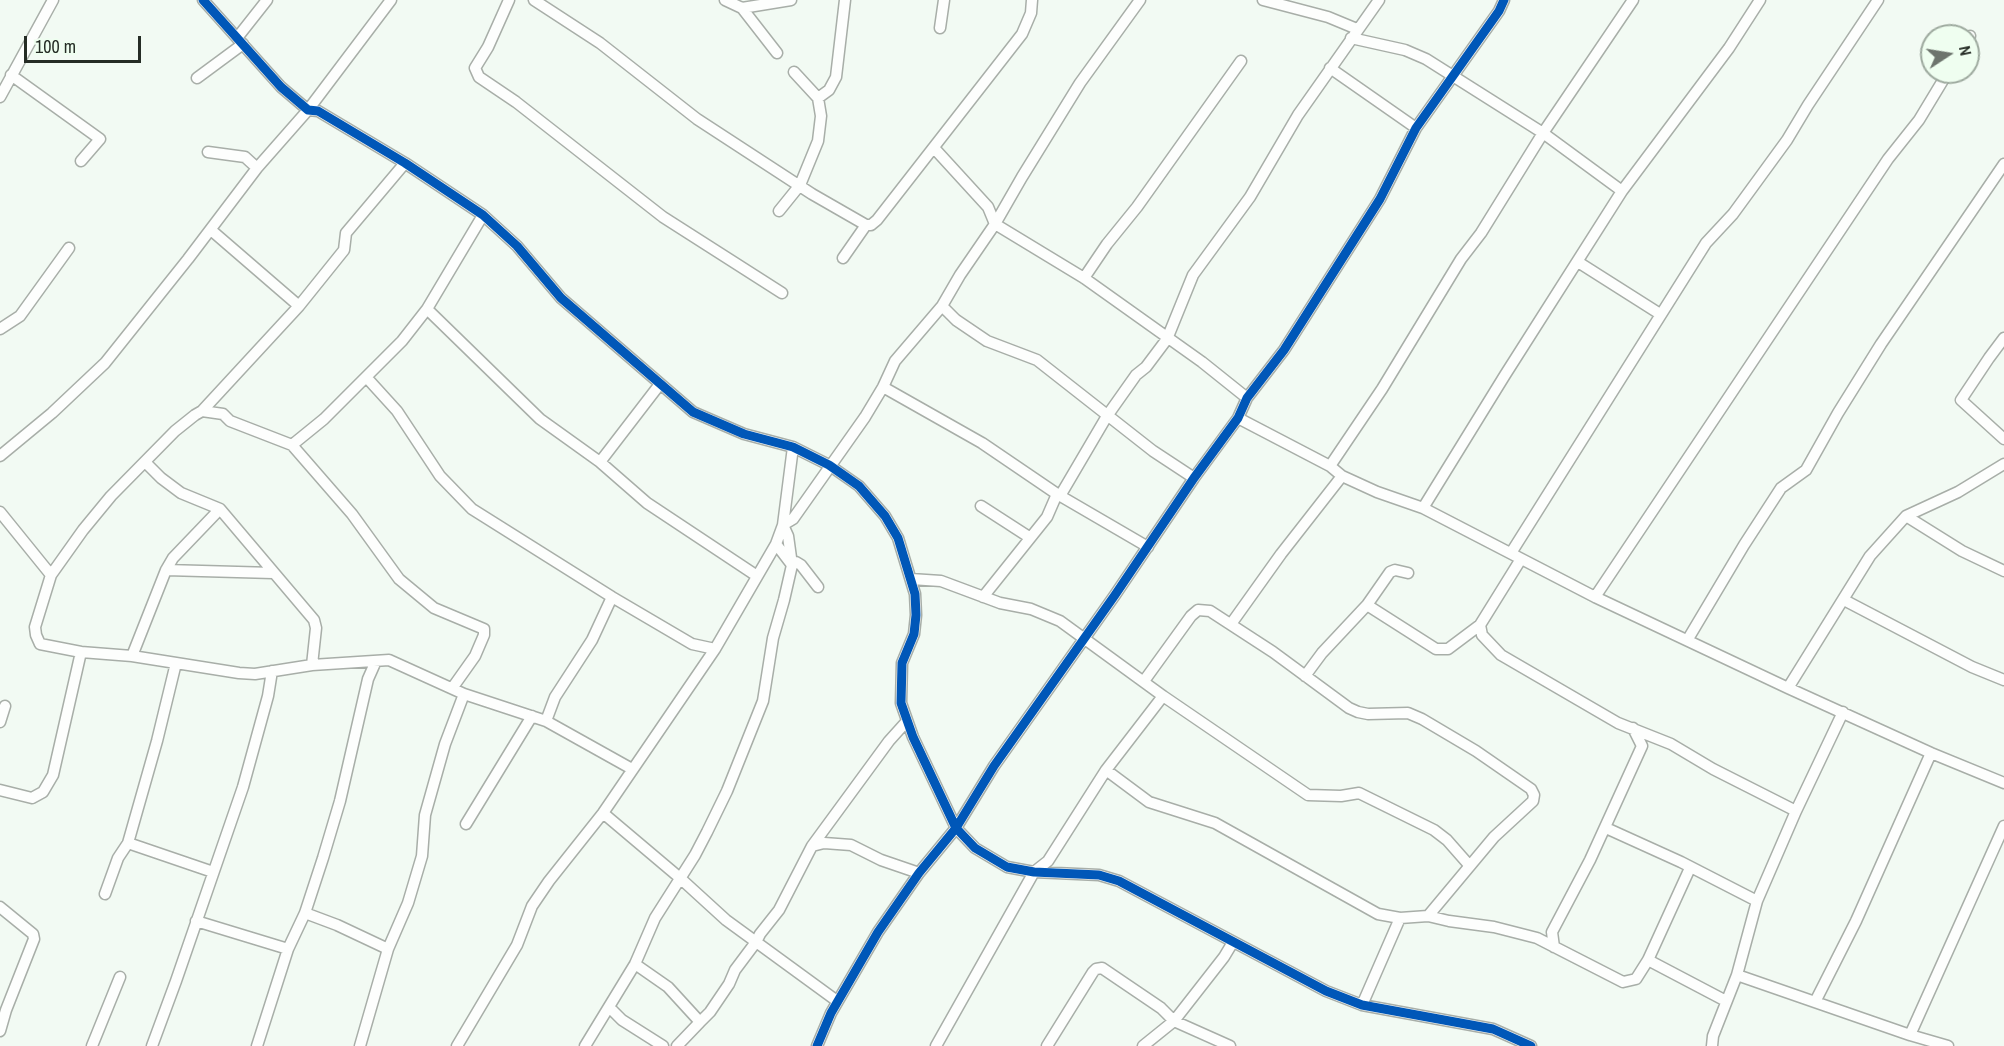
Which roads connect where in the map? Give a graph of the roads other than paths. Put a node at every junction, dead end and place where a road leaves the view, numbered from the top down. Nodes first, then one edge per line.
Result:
1 (53, 0) edge
2 (203, 0) edge
3 (267, 0) edge
4 (391, 0) edge
5 (509, 0) edge
6 (534, 0) edge
7 (725, 0) edge
8 (791, 0) edge
9 (845, 0) edge
10 (944, 0) edge
11 (1032, 0) edge
12 (1140, 0) edge
13 (1263, 0) edge
14 (1379, 0) edge
15 (1504, 0) edge
16 (1633, 0) edge
17 (1760, 0) edge
18 (1878, 0) edge
19 (742, 8) junction
20 (940, 28) dead end
21 (1354, 33) junction
22 (240, 41) junction
23 (777, 53) dead end
24 (1241, 61) dead end
25 (1330, 68) junction
26 (794, 72) dead end
27 (11, 75) junction
28 (1454, 75) junction
29 (197, 78) dead end
30 (1941, 84) edge
31 (0, 97) edge
32 (818, 98) junction
33 (308, 110) junction
34 (1416, 128) junction
35 (1543, 133) junction
36 (934, 148) junction
37 (208, 152) dead end
38 (81, 161) dead end
39 (405, 164) junction
40 (2004, 164) edge
41 (257, 168) junction
42 (800, 185) junction
43 (1622, 191) junction
44 (779, 212) dead end
45 (483, 215) junction
46 (995, 224) junction
47 (866, 225) junction
48 (211, 230) junction
49 (69, 248) dead end
50 (843, 258) dead end
51 (1578, 262) junction
52 (1084, 279) junction
53 (782, 293) dead end
54 (298, 306) junction
55 (942, 306) junction
56 (427, 309) junction
57 (1660, 314) junction
58 (0, 329) edge
59 (2004, 338) edge
60 (1167, 339) junction
61 (367, 378) junction
62 (660, 384) junction
63 (883, 387) junction
64 (1247, 399) junction
65 (202, 411) junction
66 (1107, 416) junction
67 (1238, 418) junction
68 (2004, 439) edge
69 (292, 445) junction
70 (793, 447) junction
71 (0, 456) edge
72 (600, 462) junction
73 (146, 463) junction
74 (2004, 464) edge
75 (829, 465) junction
76 (1330, 466) junction
77 (1342, 476) junction
78 (1194, 478) junction
79 (1059, 495) junction
80 (1071, 502) junction
81 (981, 506) dead end
82 (1423, 508) junction
83 (220, 509) junction
84 (0, 512) edge
85 (1906, 516) junction
86 (1047, 517) junction
87 (783, 525) junction
88 (1029, 537) junction
89 (776, 544) junction
90 (1148, 547) junction
91 (1516, 556) junction
92 (792, 566) junction
93 (166, 570) junction
94 (2004, 571) edge
95 (273, 573) junction
96 (1407, 573) dead end
97 (51, 575) junction
98 (757, 576) junction
99 (911, 579) junction
100 (818, 587) dead end
101 (612, 597) junction
102 (983, 597) junction
103 (1596, 597) junction
104 (1844, 600) junction
105 (1366, 606) junction
106 (1231, 624) junction
107 (1480, 625) junction
108 (1083, 639) junction
109 (1689, 639) junction
110 (715, 649) junction
111 (81, 652) junction
112 (132, 656) junction
113 (376, 661) junction
114 (176, 663) junction
115 (312, 665) junction
116 (272, 671) junction
117 (1305, 676) junction
118 (2004, 680) edge
119 (1144, 681) junction
120 (453, 687) junction
121 (1788, 688) junction
122 (464, 694) junction
123 (1163, 696) junction
124 (5, 706) dead end
125 (1843, 712) junction
126 (532, 716) junction
127 (546, 721) junction
128 (907, 721) junction
129 (0, 722) edge
130 (1633, 728) junction
131 (1654, 737) junction
132 (1642, 746) junction
133 (1931, 753) junction
134 (632, 769) junction
135 (1106, 770) junction
136 (2004, 783) edge
137 (0, 790) edge
138 (1796, 810) junction
139 (603, 813) junction
140 (834, 816) junction
141 (466, 824) dead end
142 (2004, 826) edge
143 (956, 828) junction
144 (1606, 828) junction
145 (128, 843) junction
146 (839, 843) junction
147 (812, 846) junction
148 (1469, 865) junction
149 (1690, 868) junction
150 (213, 872) junction
151 (1034, 872) junction
152 (919, 873) junction
153 (680, 878) junction
154 (105, 894) dead end
155 (1757, 901) junction
156 (0, 907) edge
157 (305, 913) junction
158 (1428, 916) junction
159 (1400, 918) junction
160 (196, 921) junction
161 (1552, 932) junction
162 (1537, 938) junction
163 (756, 942) junction
164 (1233, 942) junction
165 (1554, 947) junction
166 (288, 949) junction
167 (388, 949) junction
168 (1648, 960) junction
169 (635, 964) junction
170 (1737, 975) junction
171 (120, 977) dead end
172 (837, 1001) junction
173 (1726, 1001) junction
174 (1815, 1002) junction
175 (1362, 1005) junction
176 (609, 1007) junction
177 (1174, 1021) junction
178 (700, 1022) junction
179 (0, 1031) edge
180 (1910, 1035) junction
181 (92, 1046) edge
182 (152, 1046) edge
183 (257, 1046) edge
184 (360, 1046) edge
185 (457, 1046) edge
186 (585, 1046) edge
187 (663, 1046) edge
188 (677, 1046) edge
189 (817, 1046) edge
190 (936, 1046) edge
191 (1047, 1046) edge
192 (1143, 1046) edge
193 (1230, 1046) edge
194 (1531, 1046) edge
195 (1712, 1046) edge
196 (1948, 1046) edge

1 - 27 street
2 - 22 street
3 - 22 street
4 - 33 street
5 - 53 street
6 - 42 street
7 - 19 street
8 - 19 street
9 - 32 street
10 - 20 street
11 - 36 street
12 - 46 street
13 - 21 street
14 - 21 street
15 - 28 street
16 - 35 street
17 - 43 street
18 - 57 street
19 - 23 street
21 - 25 street
21 - 28 street
22 - 29 street
22 - 33 street
24 - 52 street
25 - 34 street
25 - 60 street
26 - 32 street
27 - 31 street
27 - 38 street
28 - 34 street
28 - 35 street
30 - 103 street
32 - 42 street
33 - 39 street
33 - 41 street
34 - 64 street
35 - 43 street
35 - 76 street
36 - 46 street
36 - 47 street
37 - 41 street
39 - 45 street
39 - 54 street
40 - 109 street
41 - 48 street
42 - 44 street
42 - 47 street
43 - 51 street
45 - 56 street
45 - 62 street
46 - 52 street
46 - 55 street
47 - 50 street
48 - 54 street
48 - 71 street
49 - 58 street
51 - 57 street
51 - 82 street
52 - 60 street
54 - 65 street
55 - 63 street
55 - 66 street
56 - 61 street
56 - 72 street
57 - 91 street
59 - 68 street
60 - 64 street
60 - 66 street
61 - 69 street
61 - 101 street
62 - 70 street
62 - 72 street
63 - 75 street
63 - 79 street
64 - 67 street
65 - 69 street
65 - 73 street
66 - 78 street
66 - 79 street
67 - 76 street
67 - 78 street
69 - 120 street
70 - 75 street
70 - 87 street
72 - 98 street
73 - 83 street
73 - 97 street
74 - 85 street
75 - 87 street
75 - 99 street
76 - 77 street
77 - 82 street
77 - 106 street
78 - 90 street
79 - 80 street
79 - 86 street
80 - 86 street
80 - 90 street
81 - 88 street
82 - 91 street
83 - 93 street
83 - 95 street
84 - 97 street
85 - 94 street
85 - 104 street
86 - 88 street
87 - 89 street
87 - 92 street
88 - 102 street
89 - 92 street
89 - 98 street
90 - 108 street
91 - 103 street
91 - 107 street
92 - 100 street
92 - 153 street
93 - 95 street
93 - 112 street
95 - 115 street
96 - 105 street
97 - 111 street
98 - 110 street
99 - 102 street
99 - 128 street
101 - 110 street
101 - 127 street
102 - 108 street
103 - 109 street
104 - 118 street
104 - 121 street
105 - 107 street
105 - 117 street
106 - 117 street
106 - 119 street
107 - 130 street
108 - 119 street
108 - 143 street
109 - 121 street
110 - 134 street
111 - 112 street
111 - 137 street
112 - 114 street
113 - 115 street
113 - 120 street
113 - 157 street
114 - 116 street
114 - 145 street
115 - 116 street
116 - 150 street
117 - 148 street
119 - 123 street
120 - 122 street
121 - 125 street
122 - 126 street
122 - 167 street
123 - 135 street
123 - 148 street
124 - 129 street
125 - 133 street
125 - 138 street
126 - 127 street
126 - 141 street
127 - 134 street
128 - 140 street
128 - 143 street
130 - 131 street
130 - 132 street
131 - 132 street
131 - 138 street
132 - 144 street
133 - 136 street
133 - 174 street
134 - 139 street
135 - 151 street
135 - 159 street
138 - 155 street
139 - 153 street
139 - 185 street
140 - 146 street
140 - 147 street
142 - 180 street
143 - 151 street
143 - 152 street
144 - 149 street
144 - 161 street
145 - 150 street
145 - 154 street
146 - 147 street
146 - 152 street
147 - 163 street
148 - 158 street
149 - 155 street
149 - 168 street
150 - 160 street
151 - 164 street
151 - 190 street
152 - 172 street
153 - 163 street
153 - 169 street
155 - 170 street
156 - 179 street
157 - 166 street
157 - 167 street
158 - 159 street
158 - 162 street
159 - 175 street
160 - 166 street
160 - 182 street
161 - 162 street
161 - 165 street
162 - 165 street
163 - 172 street
163 - 178 street
164 - 175 street
164 - 177 street
165 - 168 street
166 - 183 street
167 - 184 street
168 - 173 street
169 - 176 street
169 - 178 street
170 - 173 street
170 - 174 street
171 - 181 street
172 - 189 street
173 - 195 street
174 - 180 street
175 - 194 street
176 - 186 street
176 - 187 street
177 - 191 street
177 - 192 street
177 - 193 street
178 - 188 street
180 - 196 street

